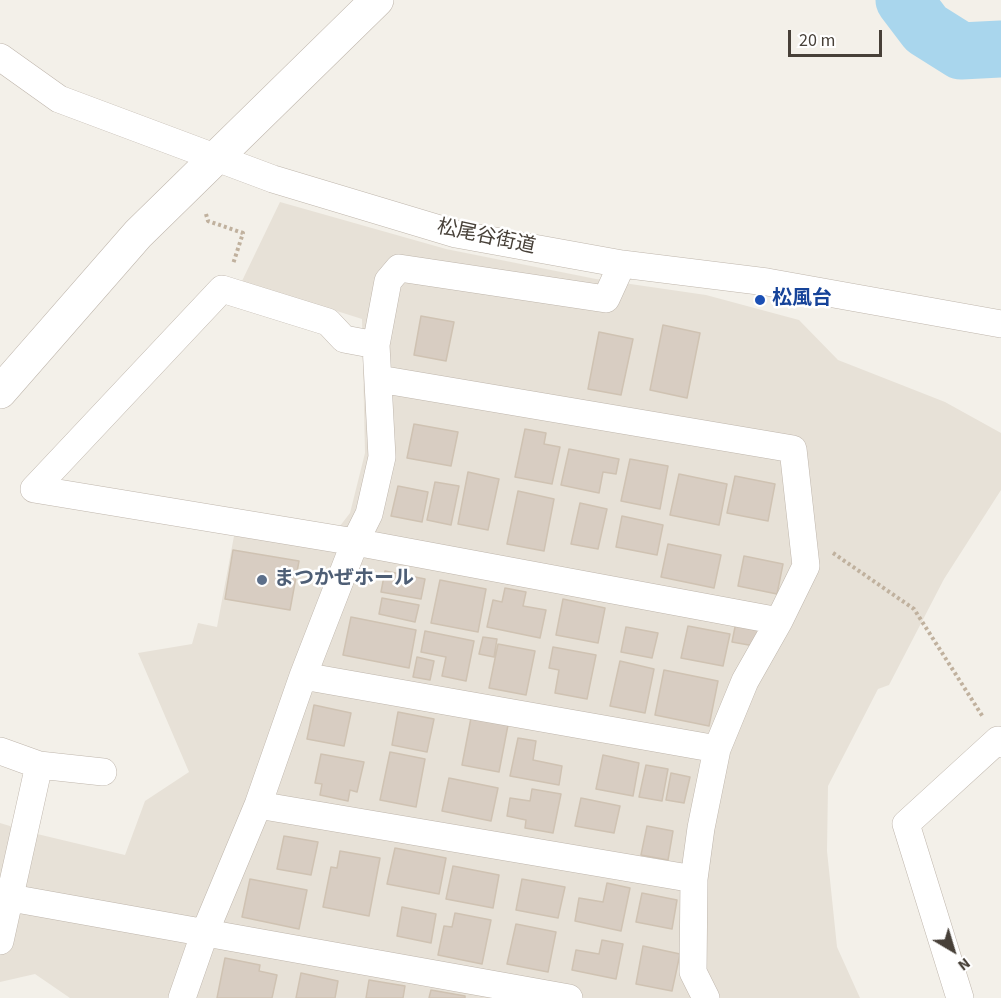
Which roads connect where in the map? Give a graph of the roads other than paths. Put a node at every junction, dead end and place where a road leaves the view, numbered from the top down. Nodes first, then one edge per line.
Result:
1 (377, 0) edge
2 (0, 57) edge
3 (216, 158) junction
4 (622, 264) junction
5 (1001, 324) edge
6 (376, 345) junction
7 (379, 380) junction
8 (0, 392) edge
9 (355, 542) junction
10 (779, 621) junction
11 (303, 676) junction
12 (999, 742) edge
13 (717, 749) junction
14 (0, 751) edge
15 (39, 765) junction
16 (103, 772) dead end
17 (258, 806) junction
18 (694, 879) junction
19 (10, 898) junction
20 (204, 932) junction
21 (0, 941) edge
22 (182, 998) edge
23 (569, 998) edge
24 (706, 998) edge
25 (960, 998) edge

1 - 3 street
2 - 3 street, 松尾谷街道
3 - 4 street, 松尾谷街道
3 - 8 street
4 - 5 street, 松尾谷街道
4 - 6 street
6 - 7 street
6 - 9 street
7 - 9 street
7 - 10 street
9 - 10 street
9 - 11 street
10 - 13 street
11 - 13 street
11 - 17 street
12 - 25 street
13 - 18 street
14 - 15 street
15 - 16 street
15 - 19 street
17 - 18 street
17 - 20 street
18 - 24 street
19 - 20 street
19 - 21 street
20 - 22 street
20 - 23 street

